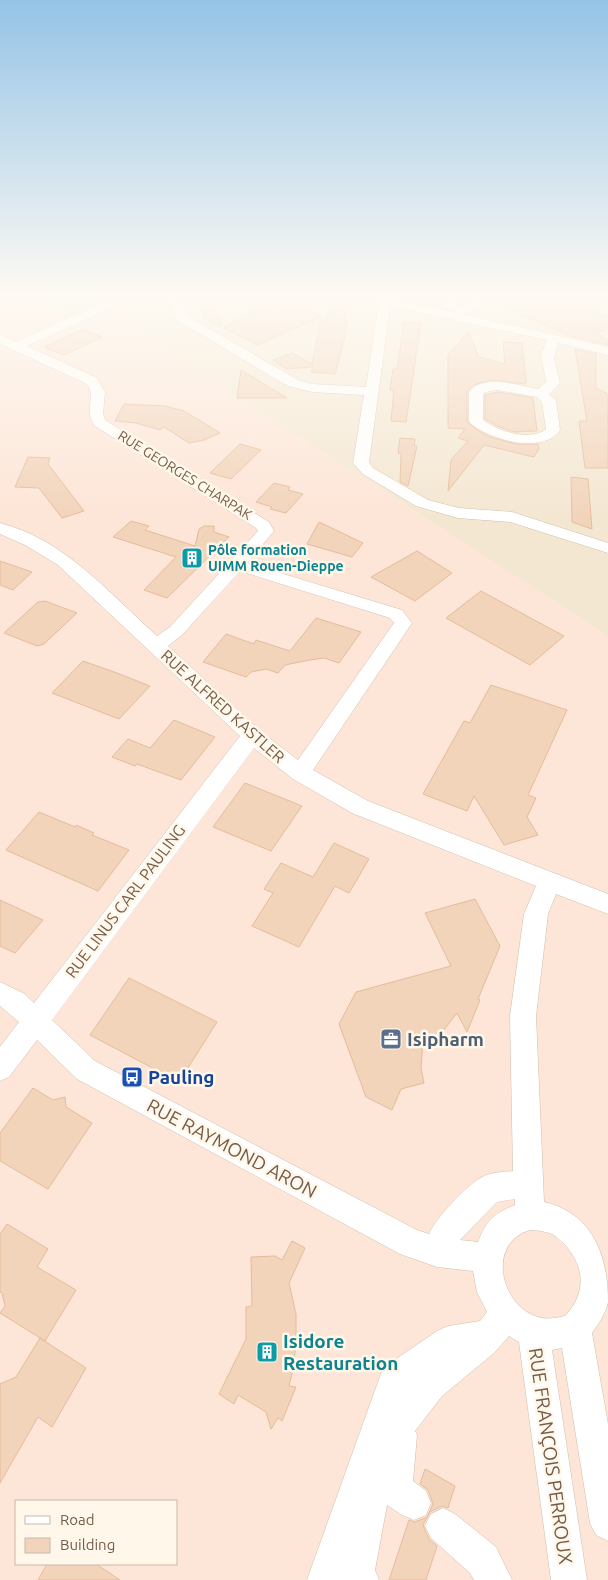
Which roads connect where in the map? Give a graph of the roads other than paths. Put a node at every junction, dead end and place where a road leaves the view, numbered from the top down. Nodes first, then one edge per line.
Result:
1 (69, 371) edge
2 (272, 371) edge
3 (373, 371) edge
4 (550, 371) edge
5 (370, 391) junction
6 (541, 394) junction
7 (0, 528) edge
8 (608, 548) edge
9 (237, 565) junction
10 (156, 646) junction
11 (253, 736) junction
12 (300, 773) junction
13 (549, 881) junction
14 (608, 904) edge
15 (0, 993) edge
16 (35, 1021) junction
17 (0, 1068) edge
18 (528, 1183) junction
19 (530, 1215) junction
20 (438, 1252) junction
21 (596, 1252) edge
22 (487, 1258) junction
23 (592, 1312) edge
24 (509, 1327) junction
25 (402, 1417) junction
26 (414, 1503) dead end
27 (608, 1523) edge
28 (443, 1526) dead end
29 (324, 1580) edge
30 (361, 1580) edge
31 (494, 1580) edge
32 (569, 1580) edge

1 - 9 street, RUE GEORGES CHARPAK
2 - 5 street
3 - 5 street
4 - 6 street
5 - 8 street
6 - 6 street
7 - 10 street, RUE ALFRED KASTLER
9 - 10 street, RUE GEORGES CHARPAK
9 - 12 street
10 - 11 street, RUE ALFRED KASTLER
11 - 12 street, RUE ALFRED KASTLER
11 - 16 street, RUE LINUS CARL PAULING
12 - 13 street, RUE ALFRED KASTLER
13 - 14 street, RUE ALFRED KASTLER
13 - 18 street
15 - 16 street, RUE RAYMOND ARON
16 - 17 street, RUE LINUS CARL PAULING
16 - 20 street, RUE RAYMOND ARON
18 - 19 street
18 - 20 street
19 - 21 street
19 - 22 street
20 - 22 street, RUE RAYMOND ARON
21 - 23 street
22 - 24 street
23 - 24 street
23 - 27 street
24 - 25 street
24 - 29 street
24 - 32 street, RUE FRANÇOIS PERROUX
25 - 26 street
25 - 30 street
28 - 31 street

